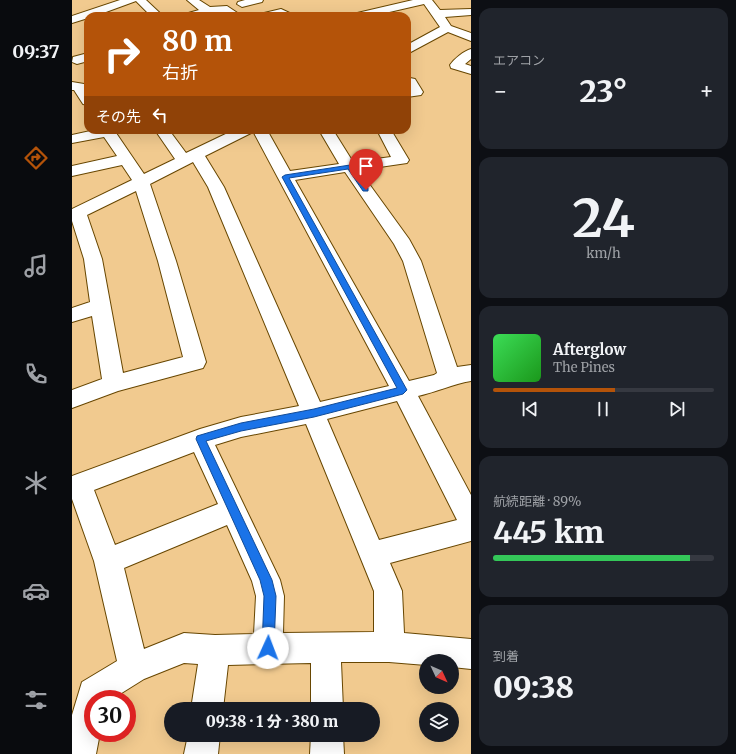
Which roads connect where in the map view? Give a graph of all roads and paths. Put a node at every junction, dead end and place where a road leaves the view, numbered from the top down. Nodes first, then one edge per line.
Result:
1 (131, 0) edge
2 (140, 0) edge
3 (192, 0) edge
4 (258, 0) edge
5 (262, 0) edge
6 (427, 0) edge
7 (240, 2) edge
8 (223, 8) junction
9 (208, 11) junction
10 (96, 12) edge
11 (153, 12) edge
12 (204, 12) edge
13 (230, 12) edge
14 (283, 12) edge
15 (374, 12) edge
16 (471, 12) edge
17 (437, 14) junction
18 (84, 16) edge
19 (72, 20) edge
20 (447, 28) junction
21 (471, 37) edge
22 (411, 48) edge
23 (471, 53) edge
24 (471, 70) edge
25 (72, 86) edge
26 (84, 99) edge
27 (94, 134) edge
28 (109, 134) edge
29 (166, 134) edge
30 (262, 134) edge
31 (329, 134) edge
32 (386, 134) edge
33 (220, 135) edge
34 (72, 139) edge
35 (190, 158) junction
36 (126, 160) junction
37 (350, 167) junction
38 (72, 171) edge
39 (285, 177) junction
40 (141, 182) junction
41 (75, 214) edge
42 (101, 306) junction
43 (72, 315) edge
44 (471, 373) edge
45 (449, 376) junction
46 (114, 384) junction
47 (403, 390) junction
48 (72, 399) edge
49 (314, 413) junction
50 (200, 439) junction
51 (75, 485) edge
52 (233, 510) junction
53 (471, 521) edge
54 (471, 528) edge
55 (372, 555) junction
56 (108, 561) junction
57 (326, 647) junction
58 (389, 647) junction
59 (268, 648) junction
60 (215, 650) junction
61 (471, 654) edge
62 (134, 668) junction
63 (82, 700) edge
64 (208, 702) edge
65 (327, 702) edge
66 (203, 742) edge
67 (327, 742) edge
68 (79, 754) edge
69 (201, 754) edge
70 (327, 754) edge

1 - 10 street
2 - 11 street
3 - 9 street
4 - 7 street
5 - 14 street
6 - 15 street
6 - 17 street
7 - 8 street
8 - 9 street
8 - 13 street
9 - 12 street
16 - 17 street
17 - 20 street
18 - 19 street
20 - 21 street
20 - 22 street
23 - 24 street
25 - 26 street
27 - 34 street
28 - 36 street
29 - 35 street
30 - 39 street
31 - 37 street
32 - 37 street
33 - 35 street
35 - 40 street
35 - 49 street
36 - 38 street
36 - 40 street
37 - 39 street
37 - 45 street
39 - 47 street
40 - 41 street
40 - 46 street
41 - 42 street
42 - 43 street
42 - 46 street
44 - 45 street
45 - 47 street
46 - 48 street
47 - 49 street
47 - 53 street
49 - 50 street
49 - 55 street
50 - 51 street
50 - 52 street
51 - 56 street
52 - 56 street
52 - 59 street
54 - 55 street
55 - 58 street
56 - 62 street
57 - 58 street
57 - 59 street
57 - 65 street
58 - 61 street
59 - 60 street
60 - 62 street
60 - 64 street
62 - 63 street
63 - 68 street
66 - 69 street
67 - 70 street

